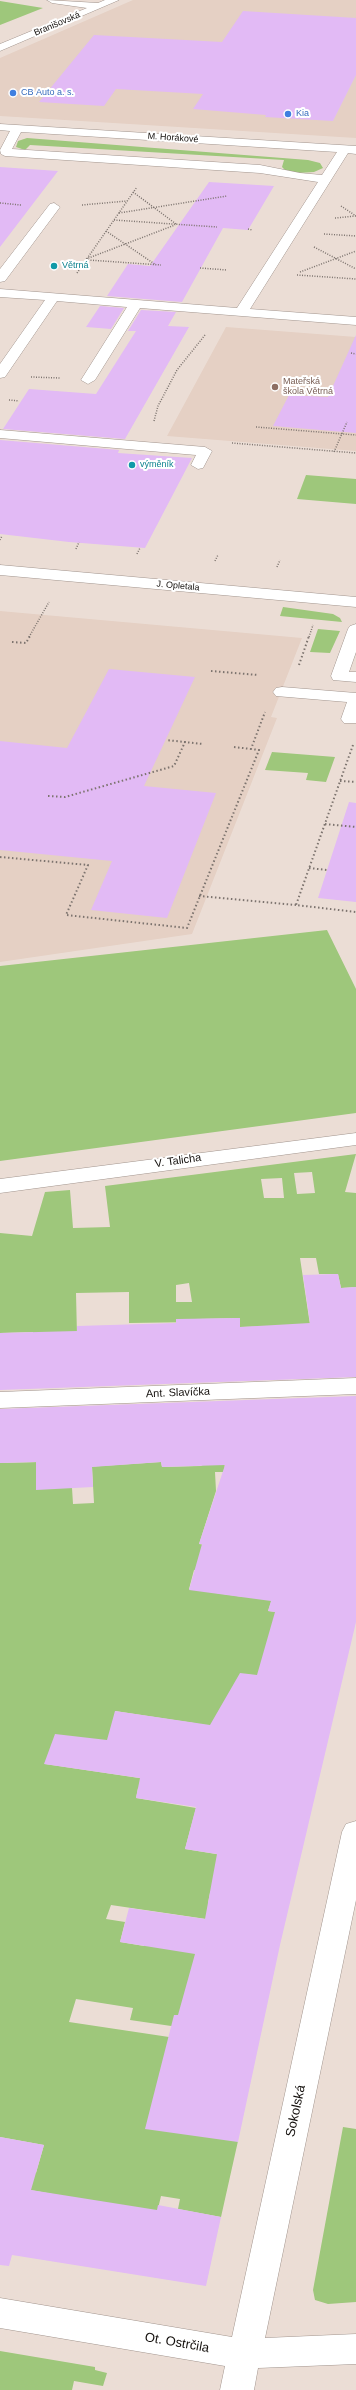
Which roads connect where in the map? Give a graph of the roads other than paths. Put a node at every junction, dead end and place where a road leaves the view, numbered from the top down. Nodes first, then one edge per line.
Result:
1 (52, 0) edge
2 (114, 0) edge
3 (99, 6) junction
4 (0, 48) edge
5 (0, 127) edge
6 (17, 128) junction
7 (351, 149) edge
8 (326, 179) junction
9 (54, 207) road end
10 (0, 278) edge
11 (0, 293) edge
12 (53, 298) junction
13 (136, 304) junction
14 (244, 317) junction
15 (356, 320) edge
16 (0, 374) edge
17 (88, 380) dead end
18 (0, 434) edge
19 (198, 465) dead end
20 (0, 570) edge
21 (356, 602) edge
22 (356, 629) edge
23 (356, 677) edge
24 (285, 692) road end
25 (356, 699) edge
26 (350, 719) dead end
27 (356, 1139) edge
28 (0, 1186) edge
29 (356, 1386) edge
30 (0, 1400) edge
31 (356, 1832) edge
32 (0, 2313) edge
33 (356, 2349) edge
34 (244, 2354) junction
35 (237, 2390) edge

1 - 3 street
2 - 3 street, Branišovská
3 - 4 street, Branišovská
5 - 6 street, M. Horákové
6 - 7 street, M. Horákové
6 - 8 street
7 - 8 street, M. Horákové
8 - 14 street, M. Horákové
9 - 10 street
11 - 12 street
12 - 13 street
12 - 16 street
13 - 14 street
13 - 17 street
14 - 15 street
18 - 19 street
20 - 21 street, J. Opletala
22 - 23 street
24 - 25 street
25 - 26 street
27 - 28 street, V. Talicha
29 - 30 street, Ant. Slavíčka
31 - 34 street, Sokolská
32 - 34 street, Ot. Ostrčila
33 - 34 street, Ot. Ostrčila
34 - 35 street, Sokolská

